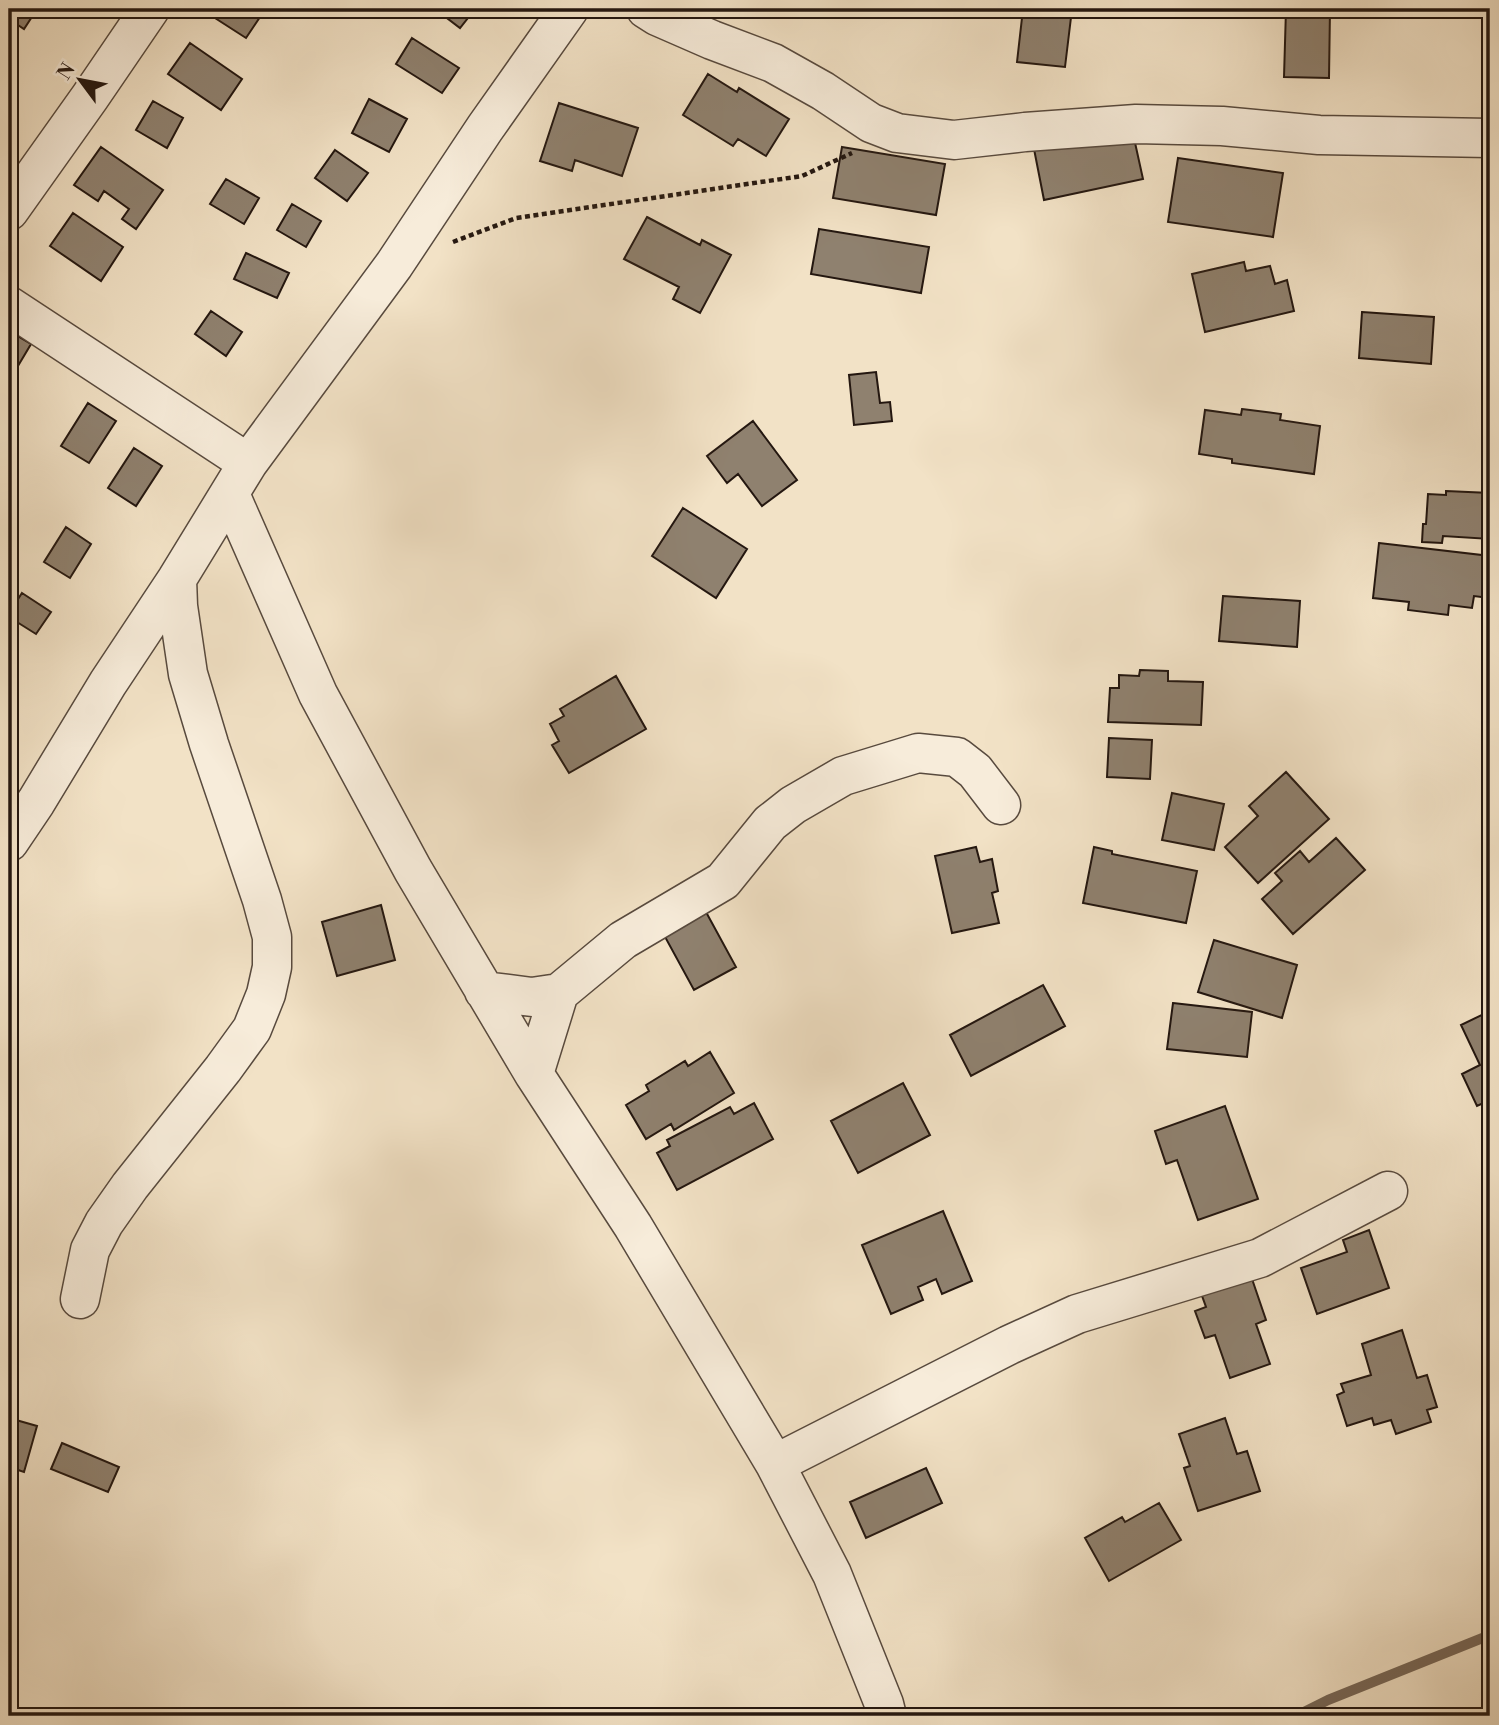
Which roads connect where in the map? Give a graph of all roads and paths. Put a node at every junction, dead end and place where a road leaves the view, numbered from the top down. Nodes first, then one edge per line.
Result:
1 (150, 9) edge
2 (569, 9) edge
3 (646, 9) edge
4 (897, 133) junction
5 (1490, 138) edge
6 (9, 211) edge
7 (394, 265) junction
8 (9, 306) edge
9 (239, 479) junction
10 (177, 579) junction
11 (1001, 805) dead end
12 (9, 842) edge
13 (484, 991) junction
14 (559, 993) junction
15 (534, 1074) junction
16 (1388, 1191) dead end
17 (80, 1299) dead end
18 (775, 1464) junction
19 (887, 1716) edge

1 - 6 street
2 - 7 street
3 - 4 street
4 - 5 street
4 - 7 path
7 - 9 street
8 - 9 street
9 - 10 street
9 - 13 street
10 - 12 street
10 - 17 street
11 - 14 street
13 - 14 street
13 - 15 street
14 - 15 street
15 - 18 street
16 - 18 street
18 - 19 street

